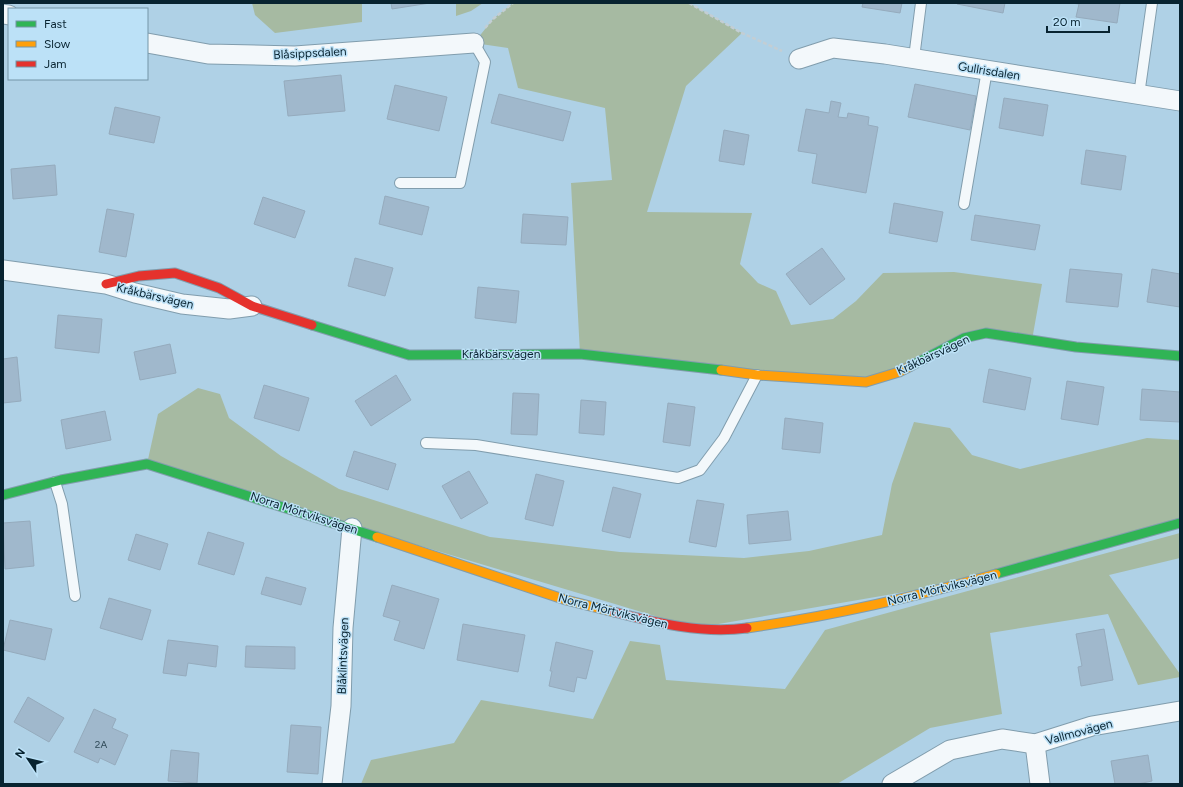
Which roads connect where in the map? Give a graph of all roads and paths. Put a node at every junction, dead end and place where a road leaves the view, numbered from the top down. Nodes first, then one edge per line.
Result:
1 (513, 3) edge
2 (689, 3) edge
3 (922, 3) edge
4 (1152, 3) edge
5 (148, 43) edge
6 (474, 43) junction
7 (914, 58) junction
8 (799, 59) joint
9 (988, 70) junction
10 (1138, 95) junction
11 (1180, 102) edge
12 (400, 183) dead end
13 (964, 204) dead end
14 (3, 270) edge
15 (106, 284) junction
16 (252, 306) junction
17 (1180, 356) edge
18 (757, 375) junction
19 (426, 443) dead end
20 (55, 482) junction
21 (3, 495) edge
22 (1180, 523) edge
23 (352, 528) junction
24 (75, 596) dead end
25 (1180, 710) edge
26 (1035, 744) junction
27 (332, 784) edge
28 (892, 784) edge
29 (1040, 784) edge

1 - 6 path
2 - 8 path
3 - 7 lane
4 - 10 lane
5 - 6 street, Blåsippsdalen
6 - 12 lane
7 - 8 street, Gullrisdalen
7 - 9 street, Gullrisdalen
9 - 10 street, Gullrisdalen
9 - 13 lane
10 - 11 street, Gullrisdalen
14 - 15 street, Kråkbärsvägen
15 - 16 street, Kråkbärsvägen
15 - 16 street, Kråkbärsvägen
16 - 18 street, Kråkbärsvägen
17 - 18 street, Kråkbärsvägen
18 - 19 lane
20 - 21 street, Norra Mörtviksvägen
20 - 23 street, Norra Mörtviksvägen
20 - 24 lane
22 - 23 street, Norra Mörtviksvägen
23 - 27 street, Blåklintsvägen
25 - 26 street, Vallmovägen
26 - 28 street, Vallmovägen
26 - 29 street

